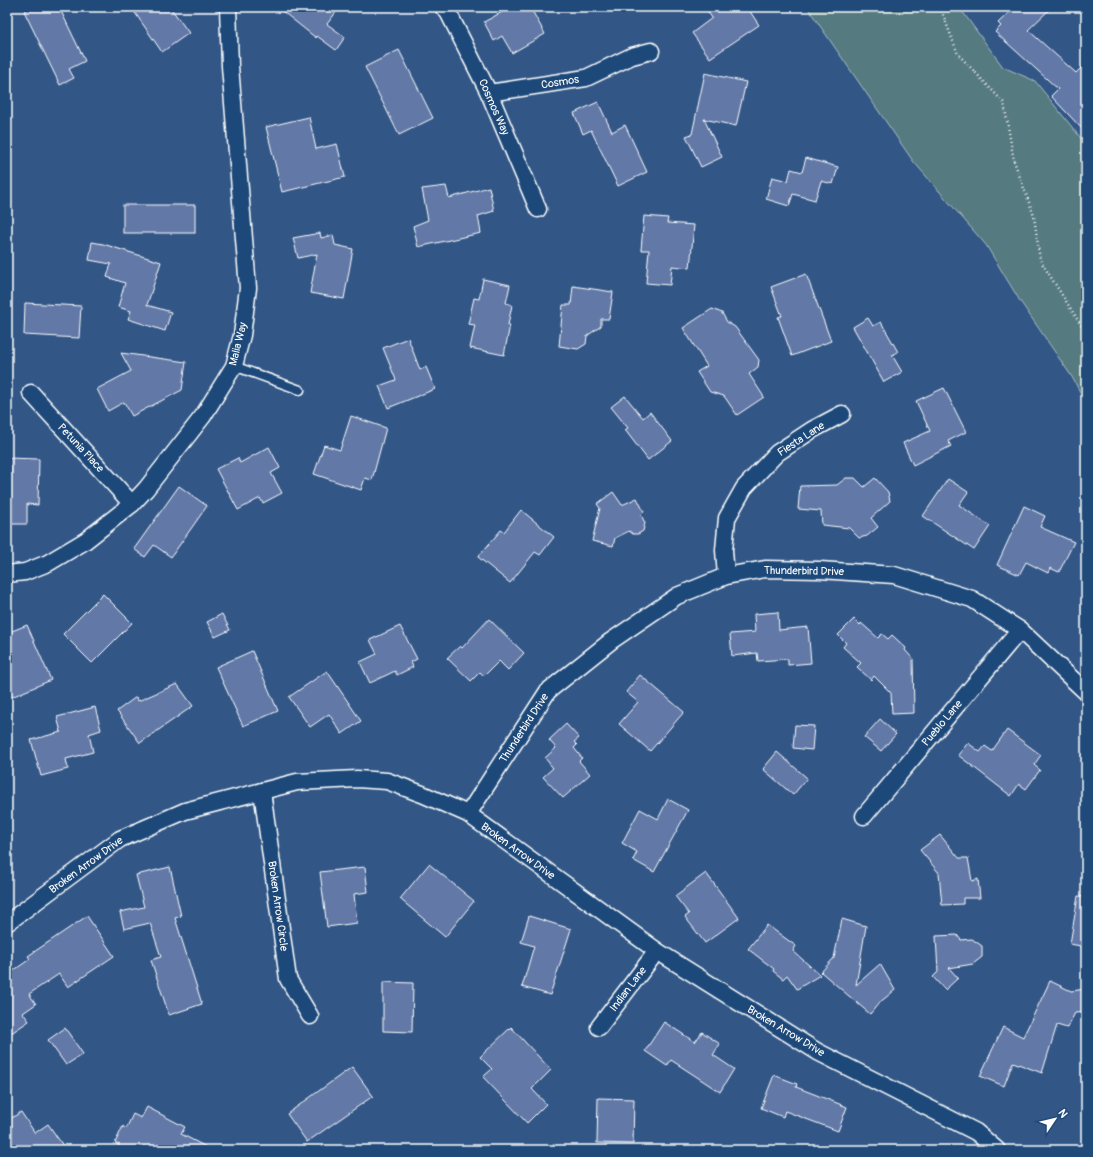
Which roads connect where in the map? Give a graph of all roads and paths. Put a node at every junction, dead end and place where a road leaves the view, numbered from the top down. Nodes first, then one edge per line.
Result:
1 (228, 7) edge
2 (443, 7) edge
3 (940, 7) edge
4 (651, 51) dead end
5 (489, 93) junction
6 (538, 209) dead end
7 (1086, 333) edge
8 (234, 366) junction
9 (300, 390) dead end
10 (31, 393) dead end
11 (842, 414) dead end
12 (132, 504) junction
13 (7, 574) edge
14 (726, 576) junction
15 (1020, 630) junction
16 (1086, 692) edge
17 (262, 791) junction
18 (468, 814) junction
19 (864, 816) dead end
20 (7, 923) edge
21 (657, 951) junction
22 (310, 1016) dead end
23 (599, 1027) dead end
24 (997, 1150) edge

1 - 8 street, Malia Way
2 - 5 street, Cosmos Way
3 - 7 path
4 - 5 street, Cosmos
5 - 6 street, Cosmos Way
8 - 9 lane
8 - 12 street, Malia Way
10 - 12 street, Petunia Place
11 - 14 street, Fiesta Lane
12 - 13 street, Malia Way
14 - 15 street, Thunderbird Drive
14 - 18 street, Thunderbird Drive
15 - 16 street, Thunderbird Drive
15 - 19 street, Pueblo Lane
17 - 18 street, Broken Arrow Drive
17 - 20 street, Broken Arrow Drive
17 - 22 street, Broken Arrow Circle
18 - 21 street, Broken Arrow Drive
21 - 23 street, Indian Lane
21 - 24 street, Broken Arrow Drive

